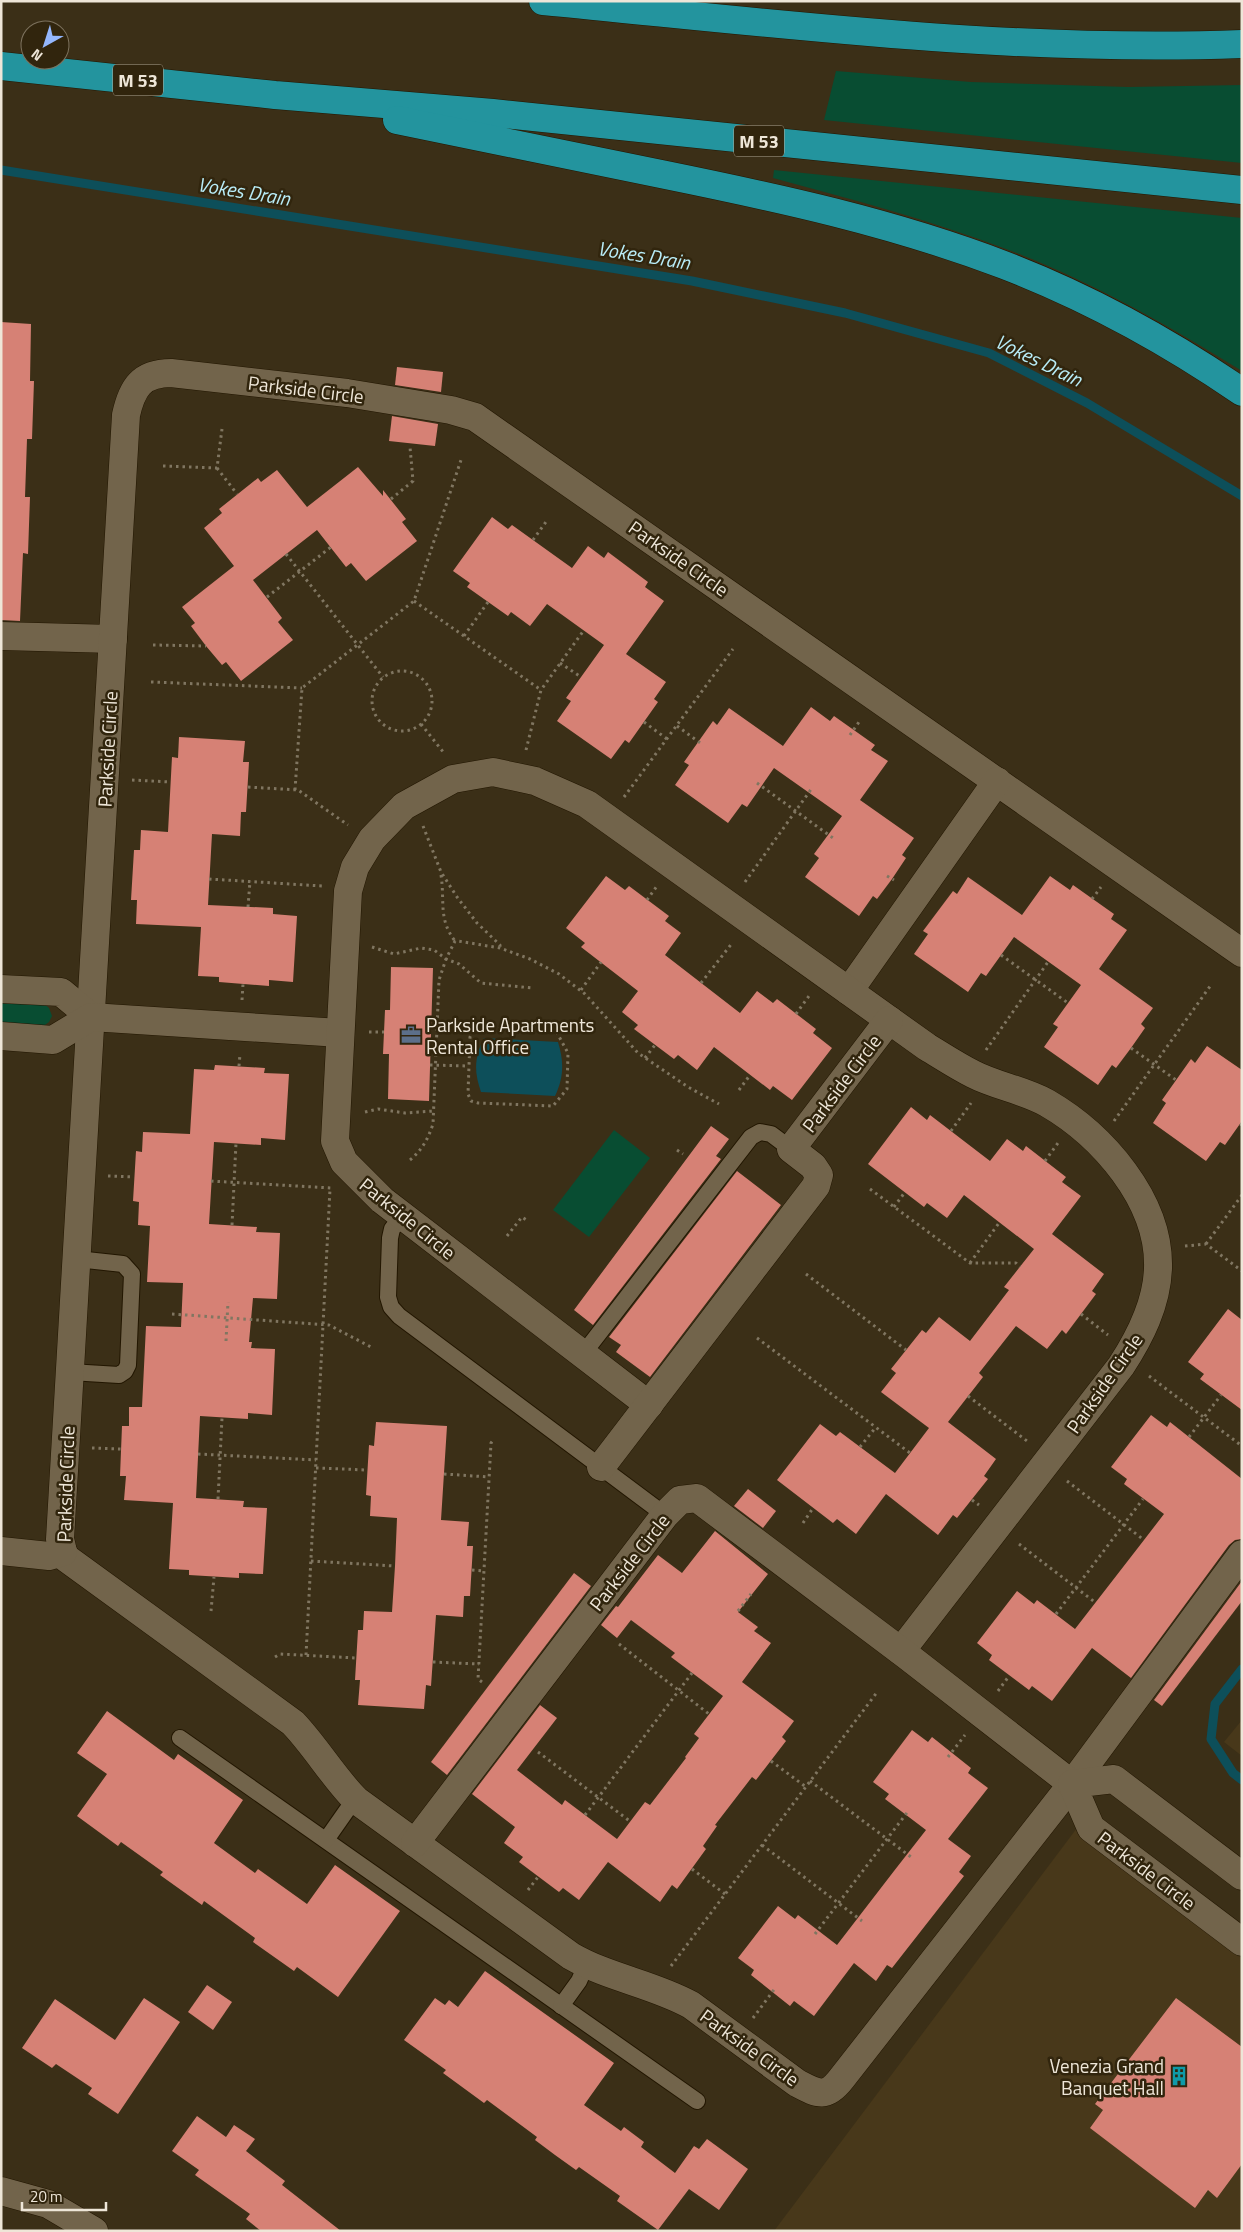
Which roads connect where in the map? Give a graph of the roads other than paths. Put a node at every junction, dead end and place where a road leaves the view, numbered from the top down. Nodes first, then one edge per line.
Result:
1 (543, 1) edge
2 (1242, 44) edge
3 (1, 66) edge
4 (275, 95) junction
5 (1242, 190) edge
6 (1242, 392) edge
7 (1, 636) edge
8 (113, 639) junction
9 (997, 781) junction
10 (1242, 953) edge
11 (1, 989) edge
12 (849, 991) junction
13 (91, 1017) junction
14 (890, 1020) junction
15 (340, 1033) junction
16 (1, 1036) edge
17 (790, 1149) junction
18 (402, 1216) junction
19 (77, 1259) junction
20 (583, 1354) junction
21 (70, 1372) junction
22 (649, 1405) junction
23 (601, 1467) junction
24 (665, 1515) junction
25 (1, 1550) edge
26 (62, 1552) junction
27 (1242, 1554) edge
28 (901, 1651) junction
29 (180, 1738) dead end
30 (1072, 1784) junction
31 (356, 1800) junction
32 (326, 1840) junction
33 (415, 1843) junction
34 (1242, 1876) edge
35 (1242, 1942) edge
36 (586, 1965) junction
37 (561, 2006) junction
38 (697, 2101) dead end
39 (1, 2191) edge
40 (94, 2231) edge

1 - 2 highway
3 - 4 highway, M 53
4 - 5 highway, M 53
4 - 6 highway
7 - 8 street
8 - 9 street, Parkside Circle
8 - 13 street, Parkside Circle
9 - 10 street, Parkside Circle
9 - 12 street
11 - 13 street
12 - 14 street, Parkside Circle
12 - 15 street, Parkside Circle
13 - 15 street
13 - 16 street
13 - 19 street, Parkside Circle
14 - 17 street, Parkside Circle
14 - 28 street, Parkside Circle
15 - 18 street, Parkside Circle
17 - 20 lane
17 - 22 street, Parkside Circle
18 - 20 street, Parkside Circle
18 - 23 lane
19 - 21 street, Parkside Circle
19 - 21 lane
20 - 22 street, Parkside Circle
21 - 26 street, Parkside Circle
22 - 23 street, Parkside Circle
23 - 24 lane
24 - 28 street, Parkside Circle
24 - 33 street, Parkside Circle
25 - 26 street
26 - 31 street, Parkside Circle
27 - 30 street, Parkside Circle
28 - 30 street, Parkside Circle
29 - 32 lane
30 - 34 street
30 - 35 street, Parkside Circle
30 - 36 street, Parkside Circle
31 - 32 lane
31 - 33 street, Parkside Circle
32 - 37 lane
33 - 36 street, Parkside Circle
36 - 37 lane
37 - 38 lane
39 - 40 street

